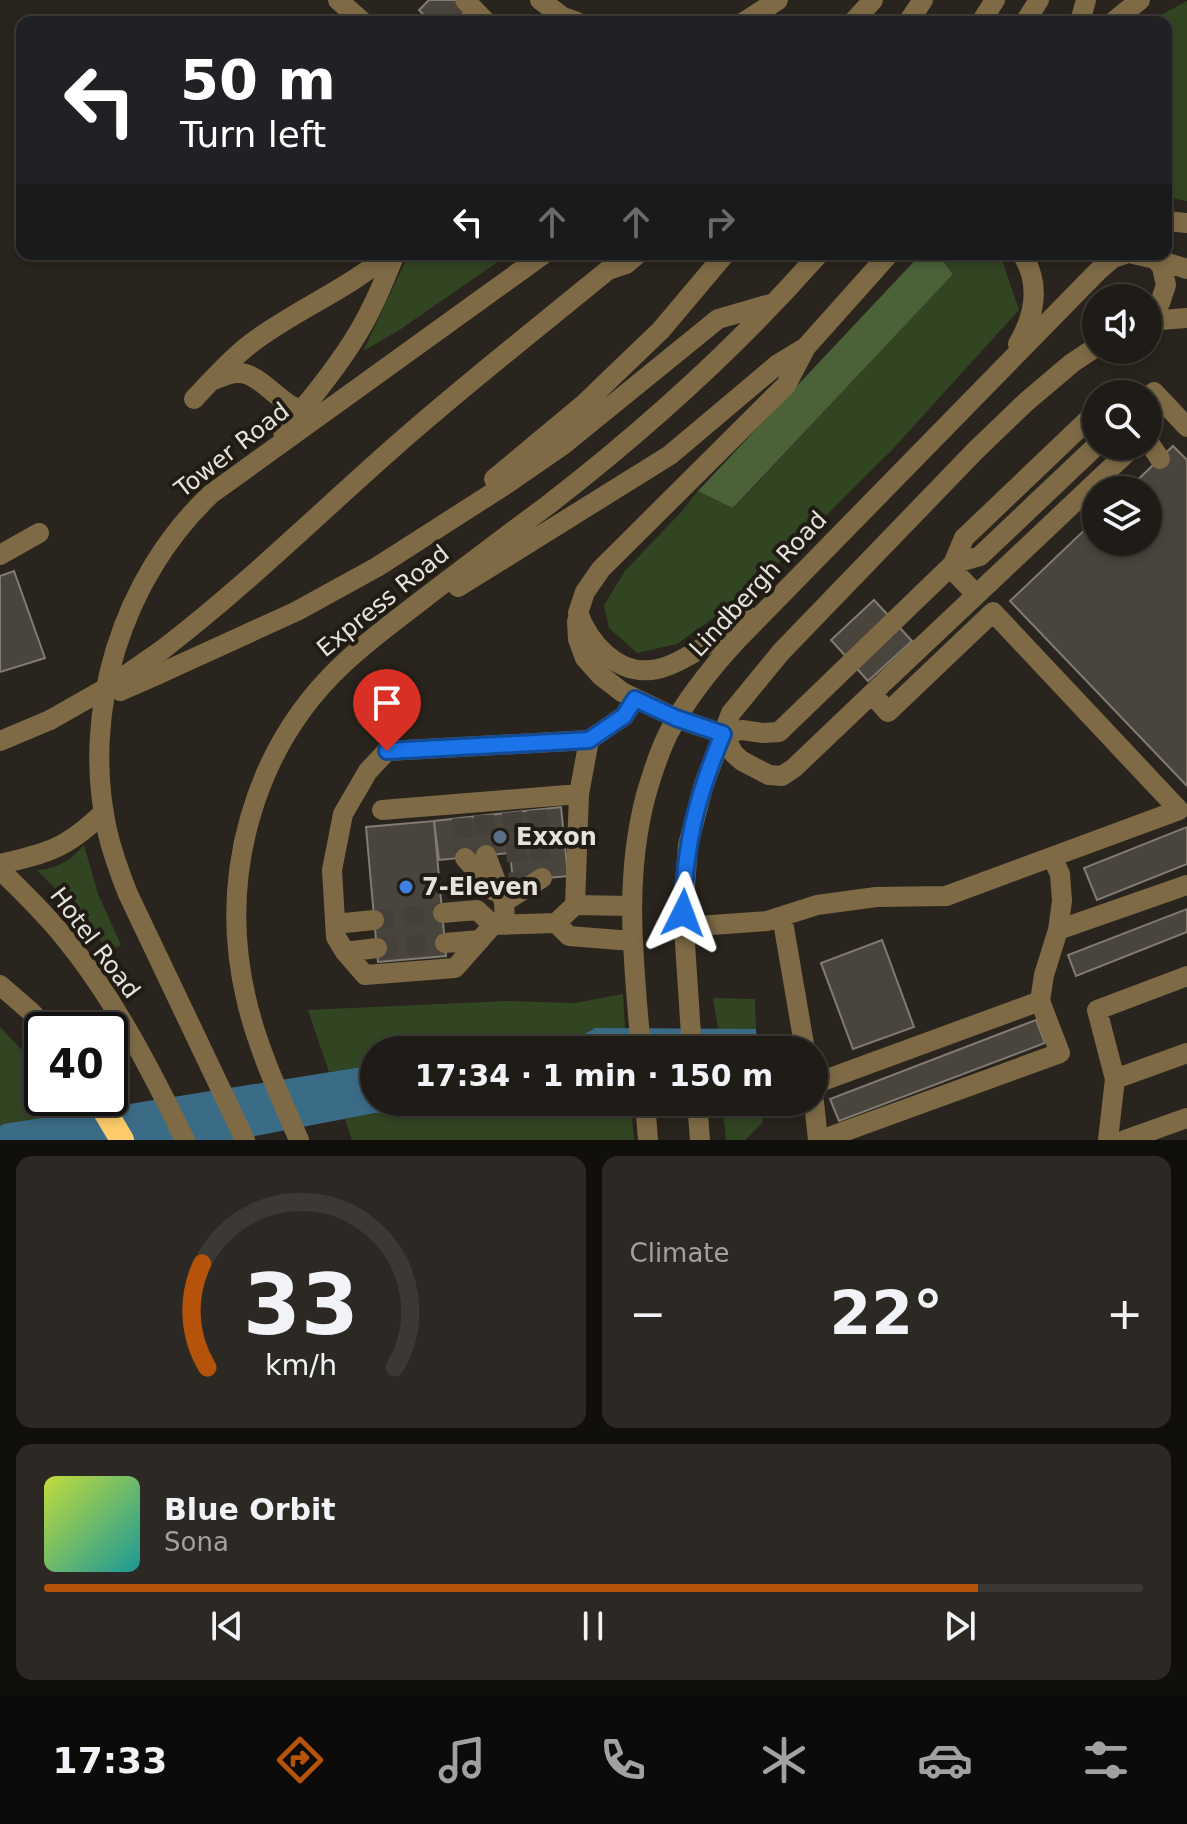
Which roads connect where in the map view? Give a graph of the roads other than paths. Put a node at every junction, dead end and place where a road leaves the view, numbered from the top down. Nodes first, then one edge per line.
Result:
1 (338, 0) edge
2 (465, 0) edge
3 (540, 0) edge
4 (778, 0) edge
5 (873, 0) edge
6 (1140, 0) edge
7 (356, 16) edge
8 (480, 16) edge
9 (562, 16) edge
10 (753, 16) edge
11 (858, 16) edge
12 (1120, 16) edge
13 (383, 260) edge
14 (390, 260) edge
15 (536, 260) edge
16 (631, 260) edge
17 (720, 260) edge
18 (813, 260) edge
19 (884, 260) edge
20 (1025, 260) edge
21 (1111, 260) edge
22 (1156, 260) edge
23 (1158, 260) edge
24 (612, 262) edge
25 (1187, 269) edge
26 (1162, 297) edge
27 (772, 304) junction
28 (1187, 318) edge
29 (1162, 319) edge
30 (806, 347) junction
31 (1082, 356) edge
32 (1003, 366) junction
33 (210, 382) junction
34 (194, 399) dead end
35 (1162, 400) edge
36 (328, 409) junction
37 (301, 410) junction
38 (1082, 425) edge
39 (1187, 427) edge
40 (262, 456) junction
41 (1082, 459) edge
42 (1120, 460) edge
43 (39, 533) dead end
44 (417, 542) junction
45 (0, 555) edge
46 (952, 566) junction
47 (798, 577) junction
48 (984, 596) junction
49 (578, 613) junction
50 (372, 638) junction
51 (878, 688) junction
52 (635, 699) junction
53 (676, 718) junction
54 (50, 720) junction
55 (723, 734) junction
56 (589, 740) junction
57 (0, 741) edge
58 (579, 794) junction
59 (382, 810) dead end
60 (104, 812) junction
61 (486, 855) tunnel mouth
62 (1052, 857) junction
63 (465, 858) dead end
64 (0, 867) edge
65 (542, 878) dead end
66 (1187, 885) edge
67 (515, 891) junction
68 (575, 905) junction
69 (631, 906) junction
70 (443, 913) tunnel mouth
71 (782, 916) junction
72 (374, 920) tunnel mouth
73 (556, 923) junction
74 (335, 924) junction
75 (684, 927) junction
76 (493, 930) junction
77 (1058, 930) junction
78 (632, 941) junction
79 (445, 943) tunnel mouth
80 (377, 948) tunnel mouth
81 (345, 952) junction
82 (1187, 976) edge
83 (0, 985) edge
84 (1040, 1001) junction
85 (31, 1012) edge
86 (640, 1036) edge
87 (691, 1036) edge
88 (803, 1036) edge
89 (1187, 1053) edge
90 (828, 1079) edge
91 (1115, 1079) junction
92 (100, 1116) edge
93 (106, 1116) edge
94 (646, 1116) edge
95 (698, 1116) edge
96 (816, 1116) edge
97 (1187, 1118) edge
98 (107, 1140) edge
99 (122, 1140) edge
100 (185, 1140) edge
101 (245, 1140) edge
102 (299, 1140) edge
103 (648, 1140) edge
104 (700, 1140) edge
105 (820, 1140) edge
106 (1108, 1140) edge
107 (1125, 1140) edge

1 - 7 street
2 - 8 street
3 - 9 street
4 - 10 street
5 - 11 street
6 - 12 street
13 - 33 street
14 - 37 street
15 - 36 street, Tower Road
16 - 24 street
17 - 44 street
18 - 27 street, Express Road
19 - 30 street
20 - 32 street
21 - 32 street, Lindbergh Road
22 - 26 street
23 - 25 street
24 - 54 street, bridge
27 - 44 street, Express Road
27 - 50 street, Express Road
28 - 29 street
30 - 49 street
30 - 50 street
31 - 55 street
32 - 47 street, Lindbergh Road
33 - 34 street
33 - 37 street
35 - 39 street
36 - 37 street
36 - 40 street, Tower Road
37 - 40 street
38 - 46 street
40 - 60 street, Tower Road
41 - 46 street
42 - 48 street
43 - 45 street
44 - 54 street, Express Road, bridge
46 - 48 street
46 - 55 street
47 - 49 street
47 - 53 street, Lindbergh Road
48 - 51 street, bridge
48 - 51 street
48 - 62 street
49 - 52 street
50 - 102 street, Express Road
51 - 55 street
52 - 53 street
52 - 56 street
53 - 55 street
53 - 69 street, Lindbergh Road
54 - 57 street, Express Road
55 - 75 street
56 - 58 street
56 - 74 street
58 - 59 street
58 - 68 street
60 - 64 street
60 - 101 street, Tower Road
61 - 67 street
62 - 71 street
62 - 77 street
63 - 67 street
64 - 100 street, Hotel Road
65 - 67 street
66 - 77 street
67 - 76 street
68 - 69 street
68 - 73 street
69 - 78 street, Lindbergh Road
70 - 76 street
71 - 75 street
71 - 88 street
72 - 74 street
73 - 76 street
73 - 78 street
74 - 81 street
75 - 87 street
76 - 79 street
76 - 81 street
77 - 84 street
78 - 86 street, Lindbergh Road
80 - 81 street
82 - 91 street
83 - 85 street
84 - 90 street
84 - 105 street
89 - 91 street
91 - 106 street
92 - 98 highway
93 - 99 highway
94 - 103 street
95 - 104 street
96 - 105 street
97 - 107 street

